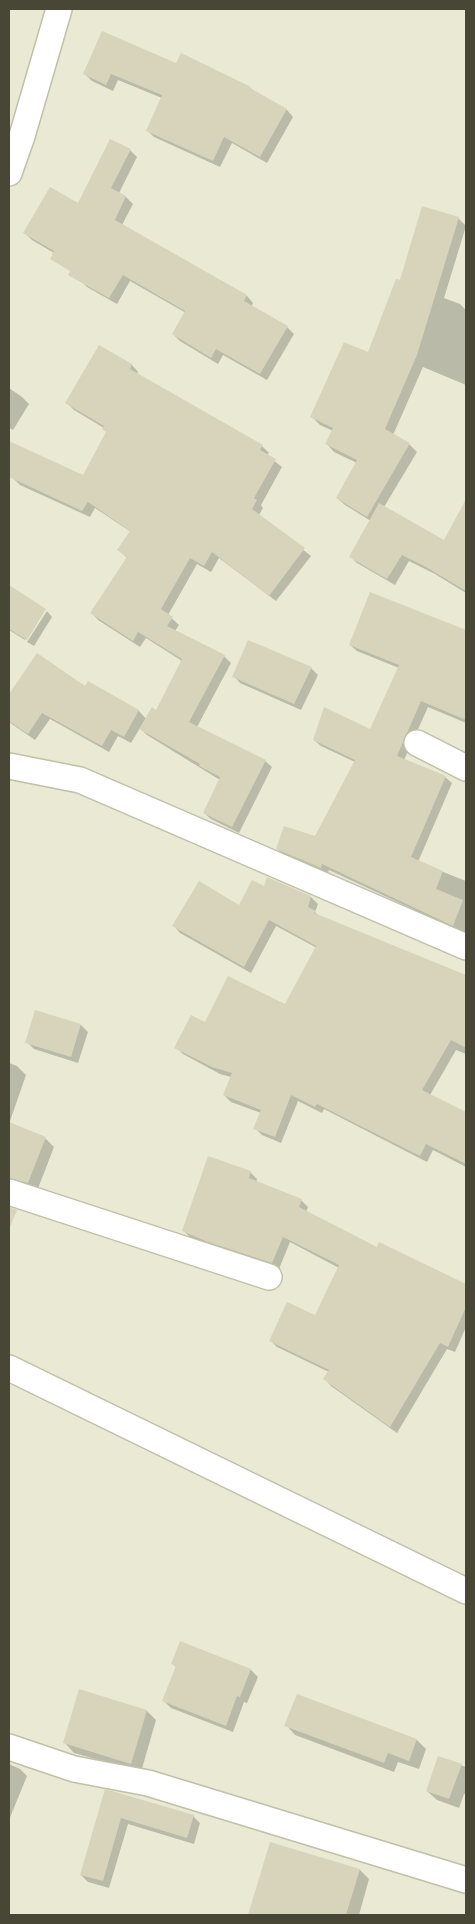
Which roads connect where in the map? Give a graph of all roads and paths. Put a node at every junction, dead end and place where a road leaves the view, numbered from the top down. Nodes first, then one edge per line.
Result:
1 (58, 9) edge
2 (9, 172) edge
3 (416, 743) dead end
4 (9, 766) edge
5 (466, 768) edge
6 (466, 947) edge
7 (9, 1192) edge
8 (269, 1277) dead end
9 (9, 1368) edge
10 (466, 1591) edge
11 (9, 1747) edge
12 (466, 1880) edge

1 - 2 street
3 - 5 street
4 - 6 street
7 - 8 street
9 - 10 street
11 - 12 street

